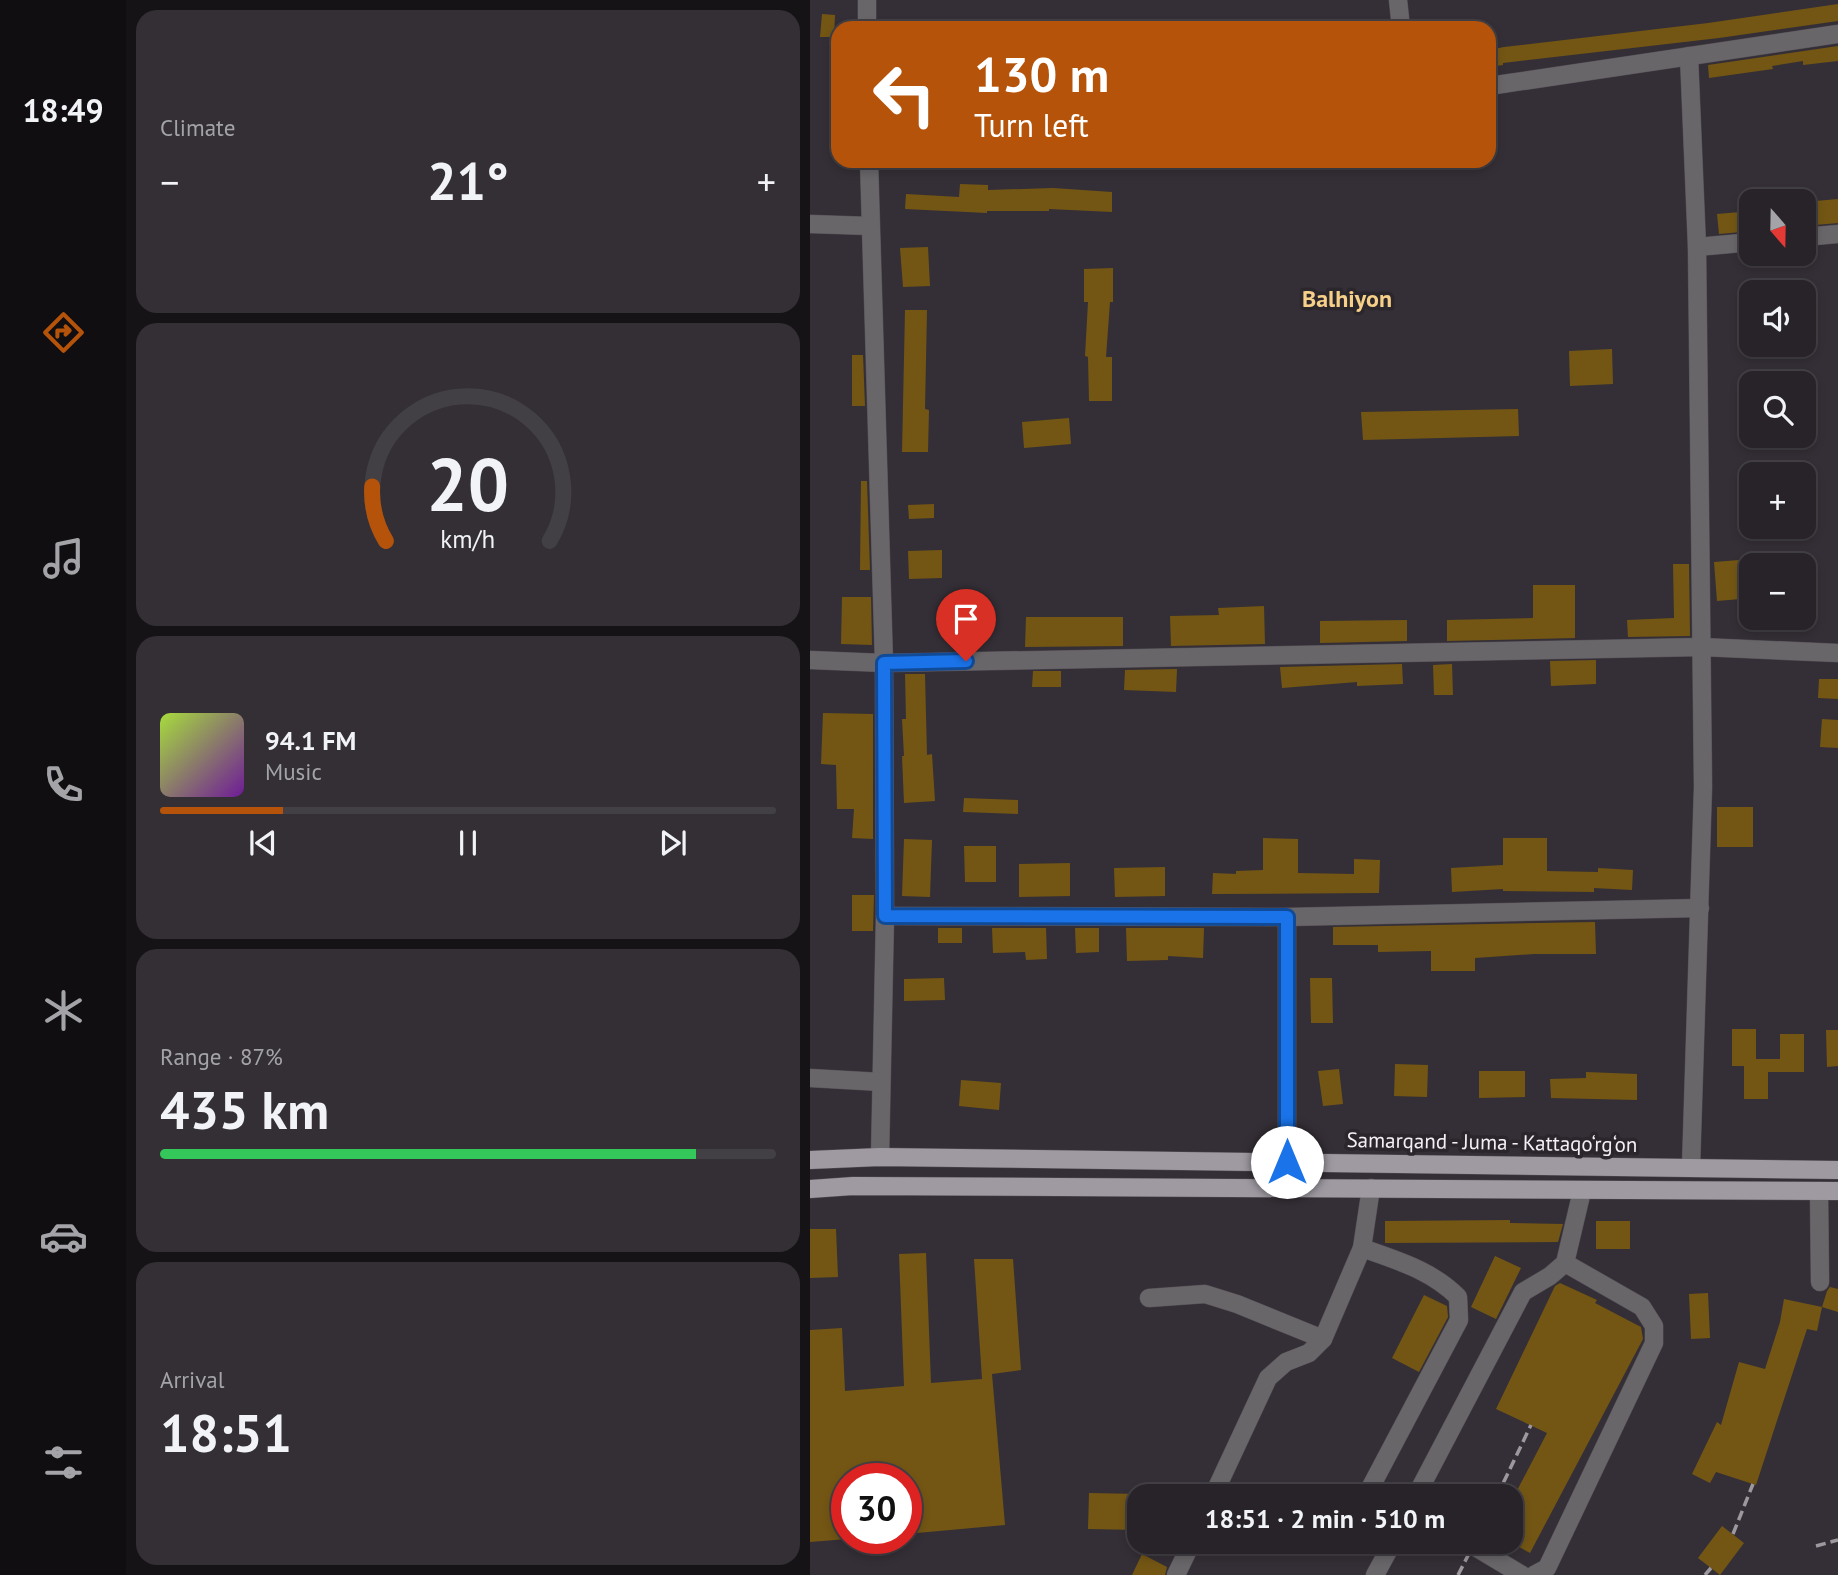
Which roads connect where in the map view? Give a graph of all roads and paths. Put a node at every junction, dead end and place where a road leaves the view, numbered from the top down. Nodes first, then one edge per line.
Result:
1 (867, 0) edge
2 (1397, 0) edge
3 (867, 21) edge
4 (1400, 21) edge
5 (1838, 34) edge
6 (1689, 55) junction
7 (1496, 85) edge
8 (869, 168) edge
9 (810, 224) edge
10 (870, 226) junction
11 (1838, 234) edge
12 (1816, 236) edge
13 (1739, 243) edge
14 (1697, 247) junction
15 (1701, 647) junction
16 (1838, 653) edge
17 (810, 660) edge
18 (884, 663) junction
19 (1700, 908) junction
20 (885, 916) junction
21 (1287, 917) junction
22 (810, 1079) edge
23 (881, 1083) junction
24 (880, 1157) junction
25 (810, 1160) edge
26 (1287, 1162) junction
27 (1691, 1167) junction
28 (1838, 1170) edge
29 (1371, 1188) junction
30 (810, 1189) edge
31 (1582, 1191) junction
32 (1819, 1191) junction
33 (1838, 1191) edge
34 (1362, 1248) junction
35 (1565, 1263) junction
36 (1820, 1282) dead end
37 (1149, 1298) dead end
38 (1323, 1339) junction
39 (1219, 1484) edge
40 (1372, 1484) edge
41 (1422, 1484) edge
42 (1186, 1554) edge
43 (1386, 1554) edge
44 (1487, 1554) edge
45 (1176, 1575) edge
46 (1375, 1575) edge
47 (1522, 1575) edge
48 (1534, 1575) edge

1 - 3 street
2 - 4 street
5 - 6 street
6 - 7 street
6 - 14 street
8 - 10 street
9 - 10 street
10 - 18 street
11 - 12 street
13 - 14 street
14 - 15 street
15 - 16 street
15 - 18 street
15 - 19 street
17 - 18 street
18 - 20 street
19 - 21 street
19 - 27 street
20 - 21 street
20 - 23 street
21 - 26 street
22 - 23 street
23 - 24 street
24 - 25 main road, Samarqand - Juma - Kattaqo‘rg‘on
24 - 26 main road, Samarqand - Juma - Kattaqo‘rg‘on
26 - 27 main road, Samarqand - Juma - Kattaqo‘rg‘on
27 - 28 main road, Samarqand - Juma - Kattaqo‘rg‘on
29 - 30 main road
29 - 31 main road
29 - 34 street
31 - 32 main road
31 - 35 street
32 - 33 main road
32 - 36 street
34 - 38 street
34 - 40 street
35 - 41 street
35 - 48 street
37 - 38 street
38 - 39 street
42 - 45 street
43 - 46 street
44 - 47 street

